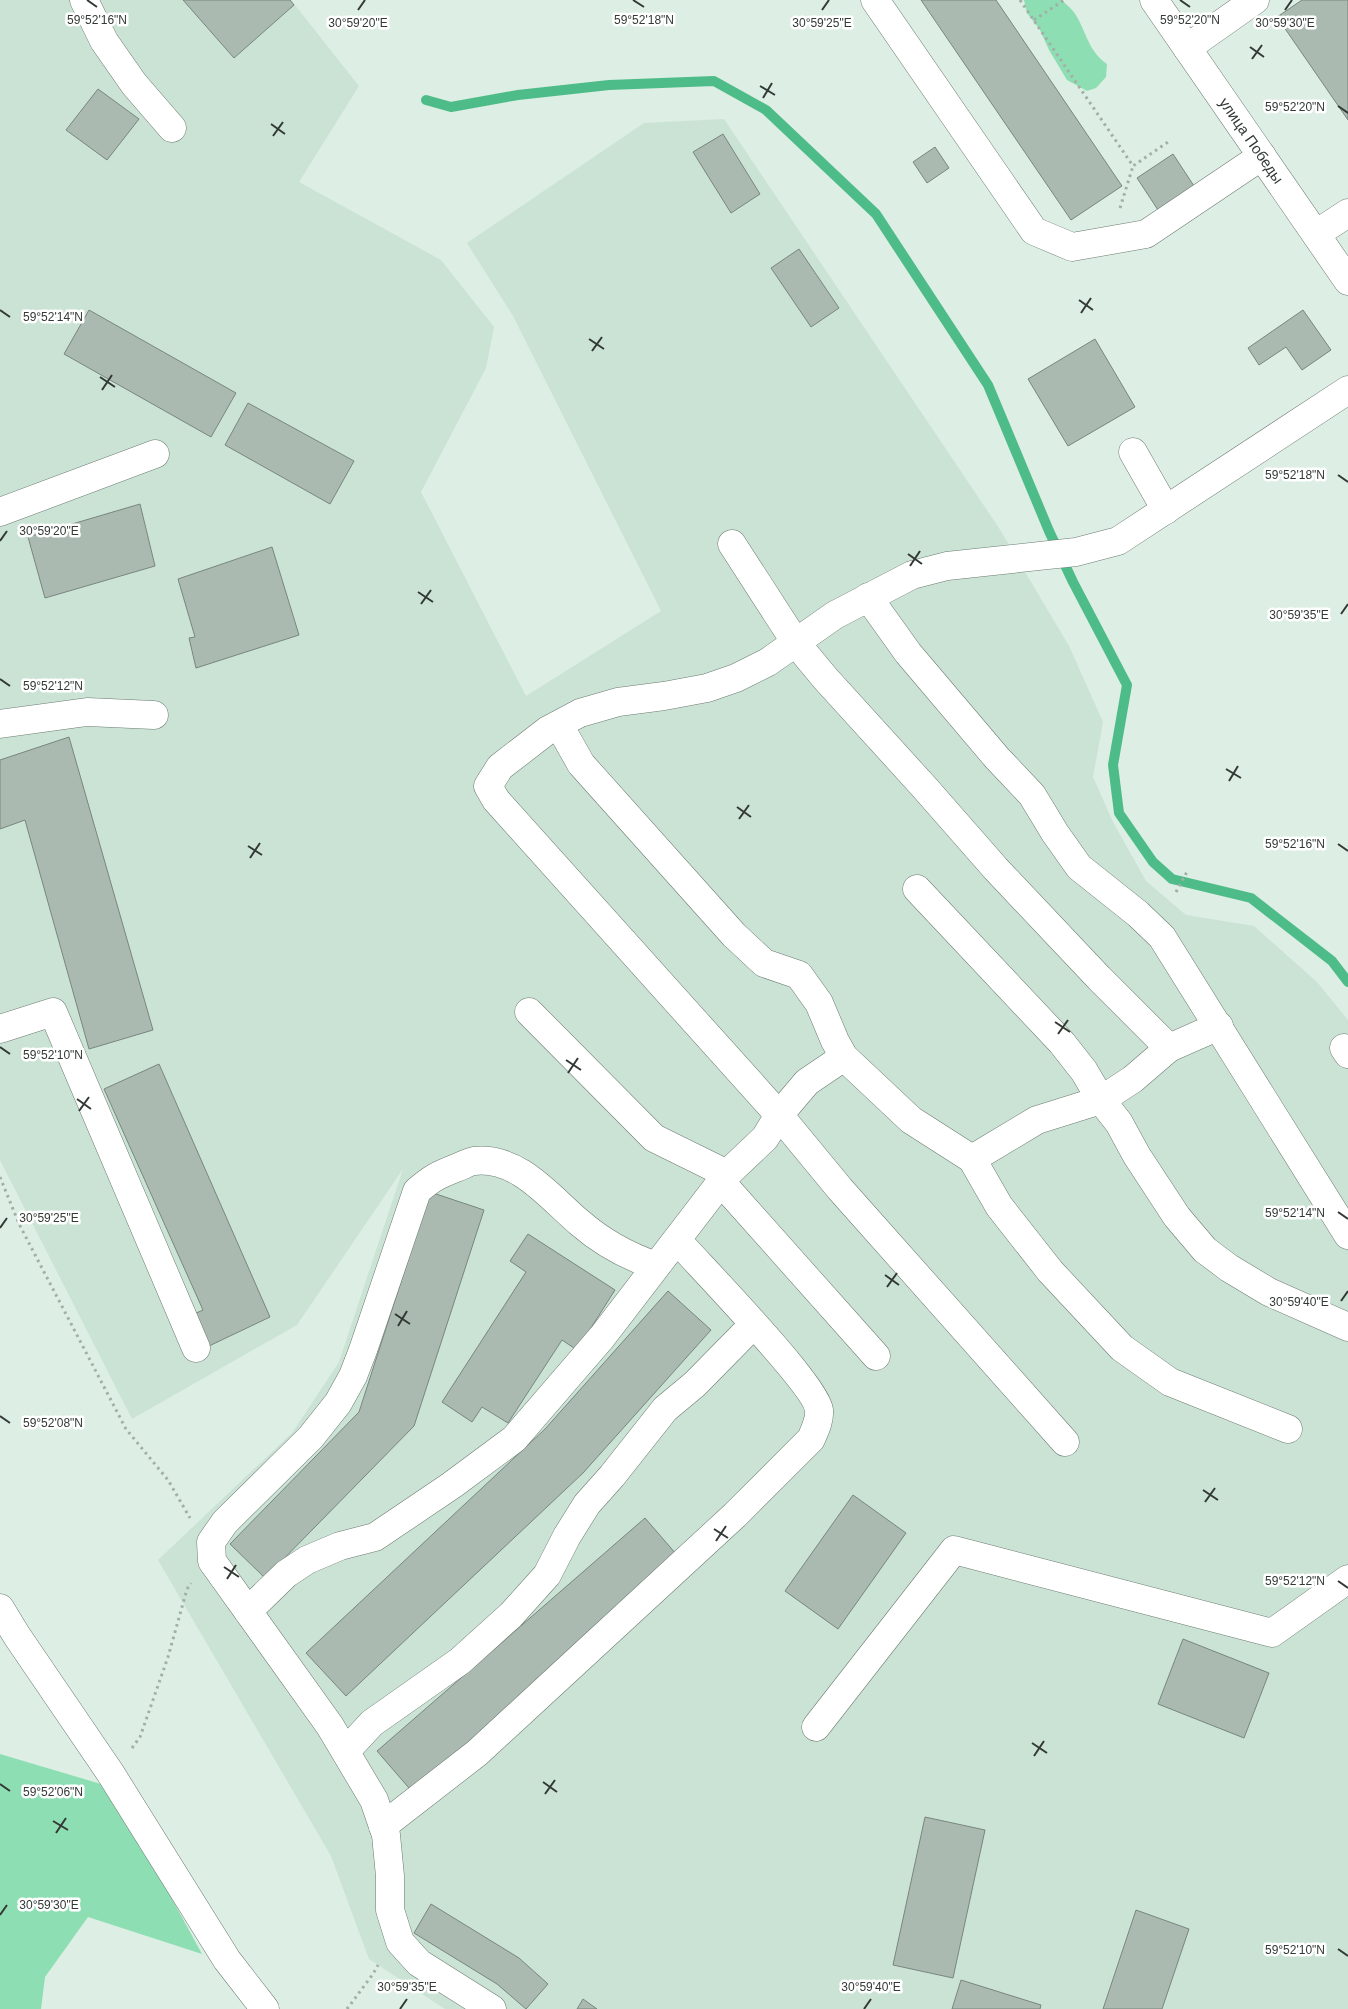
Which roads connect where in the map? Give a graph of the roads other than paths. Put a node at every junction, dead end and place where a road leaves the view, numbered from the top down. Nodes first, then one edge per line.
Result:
1 (84, 0) edge
2 (875, 0) edge
3 (1154, 0) edge
4 (1255, 0) edge
5 (1187, 48) junction
6 (172, 128) dead end
7 (1262, 156) junction
8 (1348, 213) edge
9 (1316, 234) junction
10 (1348, 281) edge
11 (1348, 390) edge
12 (1133, 452) dead end
13 (154, 454) dead end
14 (1166, 510) junction
15 (0, 512) edge
16 (732, 544) dead end
17 (868, 597) junction
18 (796, 643) junction
19 (154, 715) dead end
20 (0, 724) edge
21 (558, 725) junction
22 (917, 890) dead end
23 (529, 1012) dead end
24 (1219, 1026) junction
25 (0, 1028) edge
26 (1169, 1048) junction
27 (844, 1057) junction
28 (1101, 1100) junction
29 (779, 1115) junction
30 (972, 1159) junction
31 (724, 1178) junction
32 (1348, 1235) edge
33 (677, 1240) junction
34 (656, 1266) junction
35 (753, 1324) junction
36 (1348, 1327) edge
37 (196, 1348) dead end
38 (876, 1356) dead end
39 (1288, 1429) dead end
40 (1065, 1442) dead end
41 (1348, 1579) edge
42 (0, 1608) edge
43 (248, 1611) junction
44 (816, 1727) dead end
45 (346, 1751) junction
46 (383, 1826) junction
47 (265, 2009) edge
48 (492, 2009) edge

1 - 6 street
2 - 7 street
3 - 5 street, улица Победы
4 - 5 street
5 - 7 street, улица Победы
7 - 9 street, улица Победы
8 - 9 street
9 - 10 street, улица Победы
11 - 14 street
12 - 14 street
13 - 15 street
14 - 17 street
16 - 18 street
17 - 18 street
17 - 24 street
18 - 21 street
18 - 26 street
19 - 20 street
21 - 27 street
21 - 29 street
22 - 28 street
23 - 31 street
24 - 26 street
24 - 32 street
25 - 37 street
26 - 28 street
27 - 29 street
27 - 30 street
28 - 30 street
28 - 36 street
29 - 31 street
29 - 40 street
30 - 39 street
31 - 33 street
31 - 38 street
33 - 34 street
33 - 35 street
34 - 43 street
34 - 43 street
35 - 45 street
35 - 46 street
41 - 44 street
42 - 47 street
43 - 45 street
45 - 46 street
46 - 48 street

